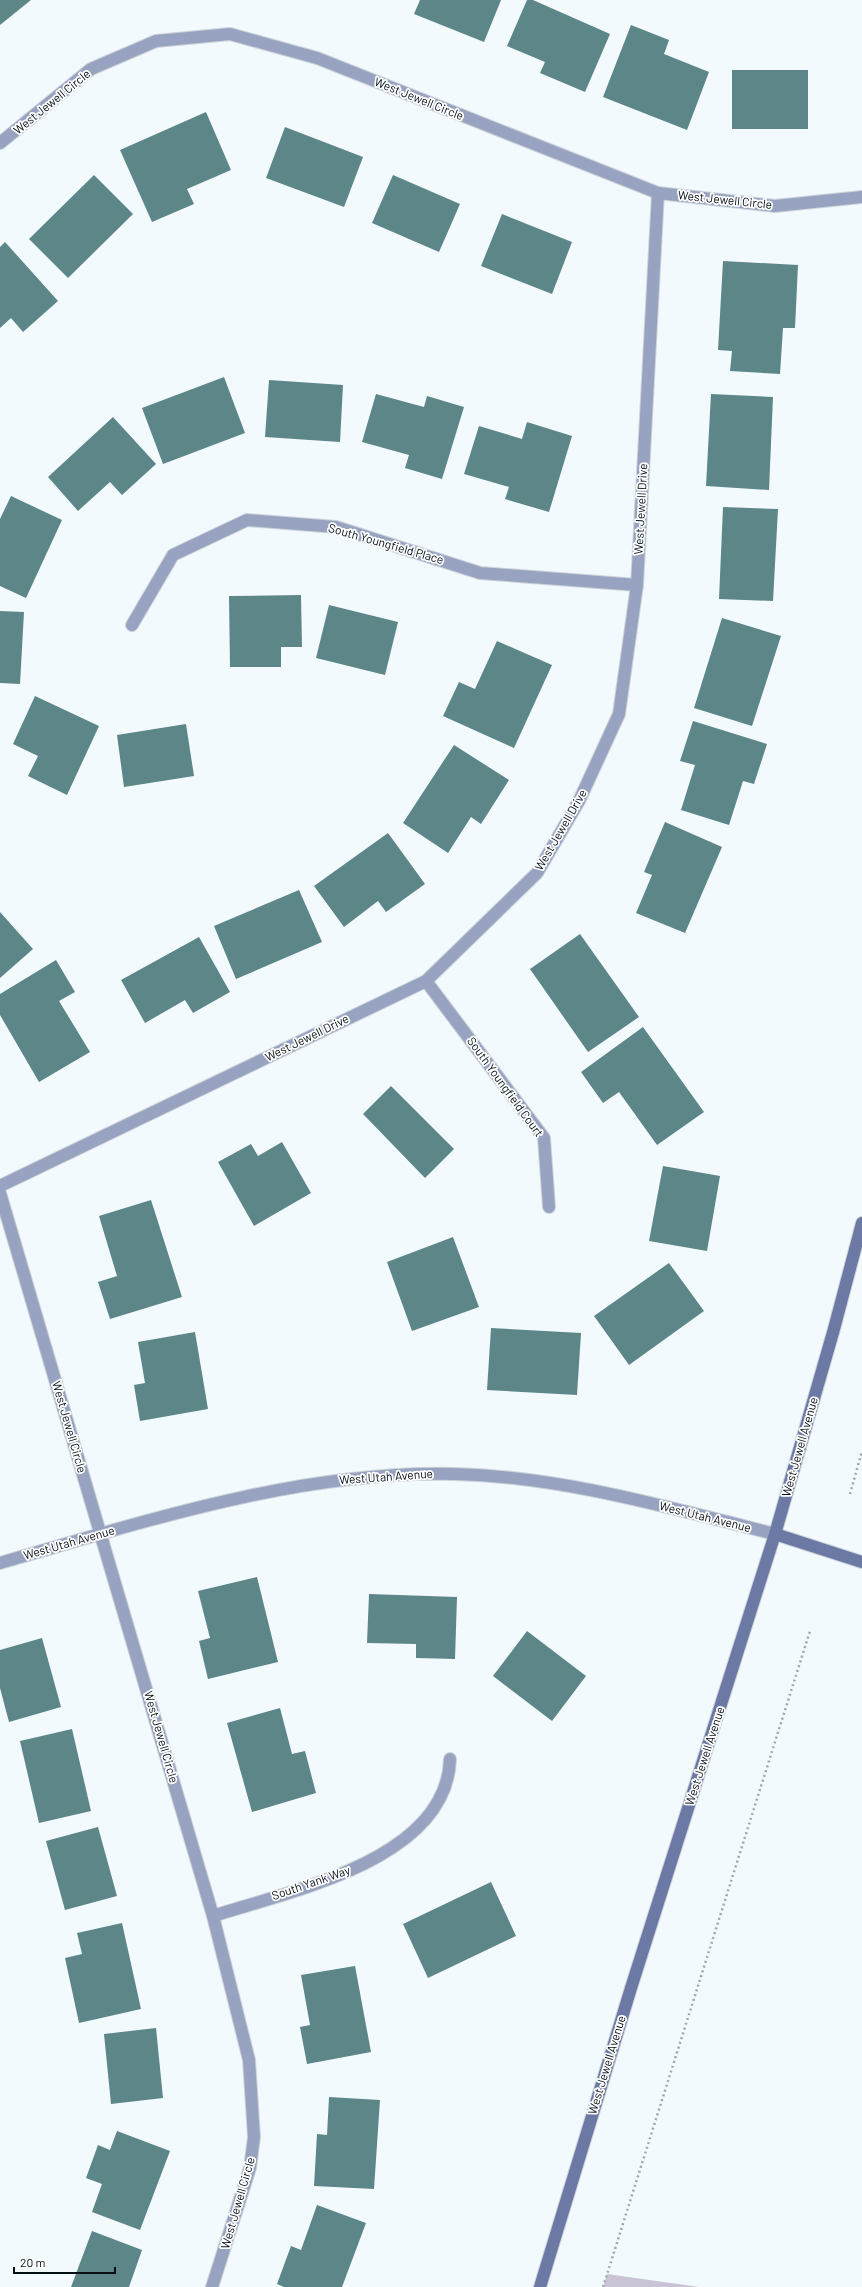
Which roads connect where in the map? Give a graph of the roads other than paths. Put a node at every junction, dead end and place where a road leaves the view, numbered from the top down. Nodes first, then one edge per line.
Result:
1 (0, 143) edge
2 (658, 193) junction
3 (862, 197) edge
4 (638, 585) junction
5 (132, 624) dead end
6 (426, 981) junction
7 (0, 1186) edge
8 (0, 1193) edge
9 (549, 1207) dead end
10 (862, 1223) edge
11 (100, 1534) junction
12 (775, 1534) junction
13 (862, 1562) edge
14 (0, 1563) edge
15 (450, 1759) dead end
16 (213, 1916) junction
17 (212, 2287) edge
18 (540, 2287) edge

1 - 2 street, West Jewell Circle
2 - 3 street, West Jewell Circle
2 - 4 street, West Jewell Drive
4 - 5 street, South Youngfield Place
4 - 6 street, West Jewell Drive
6 - 7 street, West Jewell Drive
6 - 9 street, South Youngfield Court
8 - 11 street, West Jewell Circle
10 - 12 main road, West Jewell Avenue
11 - 12 street, West Utah Avenue
11 - 14 street, West Utah Avenue
11 - 16 street, West Jewell Circle
12 - 13 main road
12 - 18 main road, West Jewell Avenue
15 - 16 street, South Yank Way
16 - 17 street, West Jewell Circle

